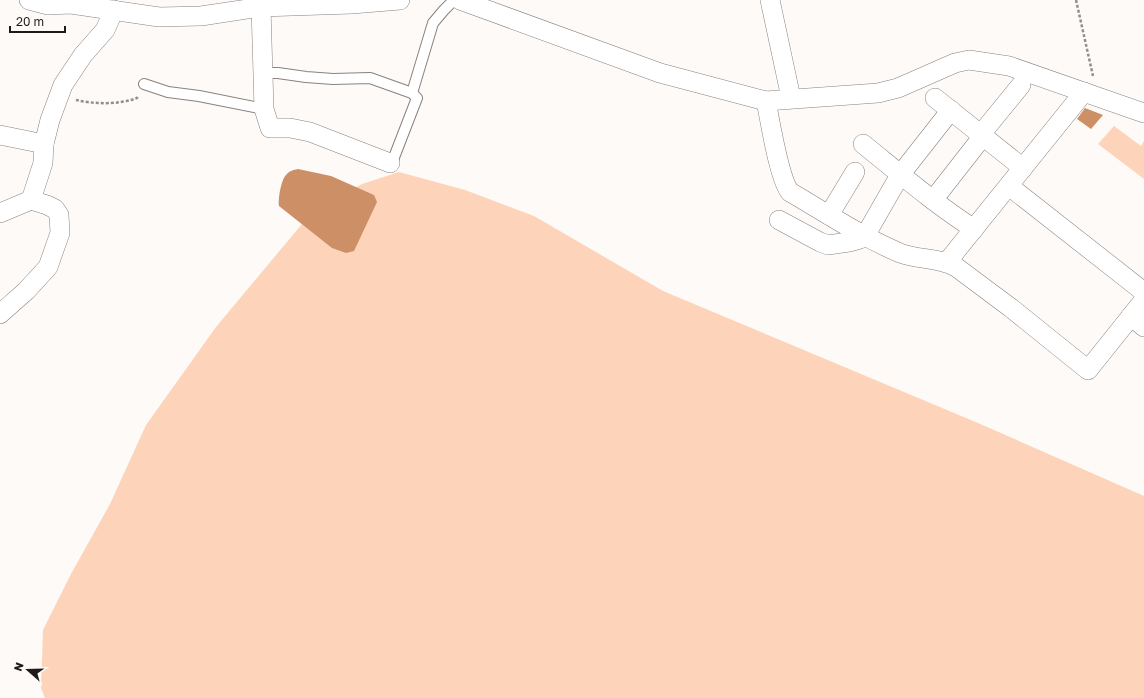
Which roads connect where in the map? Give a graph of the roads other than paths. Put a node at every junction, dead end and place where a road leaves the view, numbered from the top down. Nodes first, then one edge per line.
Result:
1 (29, 0) edge
2 (400, 0) edge
3 (454, 0) edge
4 (460, 0) edge
5 (770, 0) edge
6 (71, 2) edge
7 (261, 7) junction
8 (114, 10) junction
9 (262, 73) junction
10 (144, 84) road end
11 (1021, 85) dead end
12 (412, 93) junction
13 (1090, 94) junction
14 (791, 98) junction
15 (935, 98) dead end
16 (766, 100) junction
17 (264, 109) junction
18 (951, 110) junction
19 (1144, 113) edge
20 (0, 135) edge
21 (982, 135) junction
22 (44, 144) junction
23 (863, 144) dead end
24 (390, 163) joint
25 (1023, 168) junction
26 (855, 172) dead end
27 (900, 174) junction
28 (1009, 186) junction
29 (31, 200) junction
30 (933, 200) junction
31 (0, 213) edge
32 (829, 215) junction
33 (779, 220) dead end
34 (974, 229) junction
35 (865, 236) junction
36 (947, 262) junction
37 (1144, 292) edge
38 (1144, 300) edge
39 (0, 314) edge
40 (1137, 322) edge

1 - 6 street
2 - 7 street
3 - 12 lane
4 - 16 street
5 - 14 street
6 - 8 street
7 - 8 street
7 - 9 street
8 - 22 street
9 - 12 lane
9 - 17 street
10 - 17 lane
11 - 21 street
12 - 24 lane
13 - 14 street
13 - 19 street
13 - 25 street
14 - 16 street
15 - 18 street
16 - 32 street
17 - 24 street
18 - 21 street
18 - 27 street
20 - 22 street
21 - 25 street
21 - 30 street
22 - 29 street
23 - 27 street
25 - 28 street
26 - 32 street
27 - 30 street
27 - 35 street
28 - 34 street
28 - 37 street
29 - 31 street
29 - 39 street
30 - 34 street
32 - 35 street
33 - 35 street
34 - 36 street
35 - 36 street
36 - 40 street
38 - 40 street

